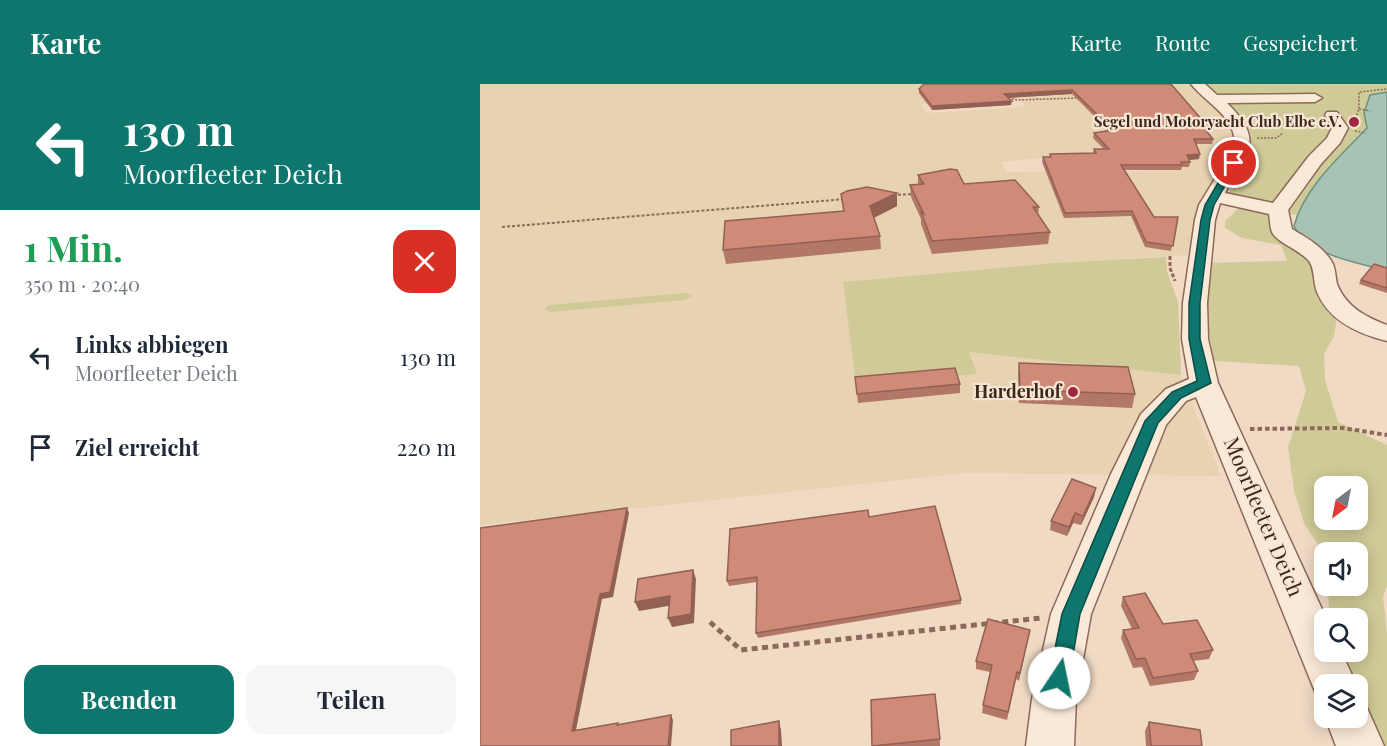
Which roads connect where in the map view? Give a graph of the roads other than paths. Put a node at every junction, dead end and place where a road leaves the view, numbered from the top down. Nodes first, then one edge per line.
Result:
1 (1205, 91) edge
2 (1315, 98) dead end
3 (1332, 115) road end
4 (1215, 196) junction
5 (1278, 210) junction
6 (1387, 333) edge
7 (1204, 383) junction
8 (1330, 674) edge
9 (1352, 728) edge
10 (1050, 746) edge
11 (1360, 746) edge

1 - 2 street
1 - 4 street, Moorfleeter Deich
3 - 5 street
4 - 5 street
4 - 7 street, Moorfleeter Deich
5 - 6 street
7 - 8 street, Moorfleeter Deich
7 - 10 street
9 - 11 street

